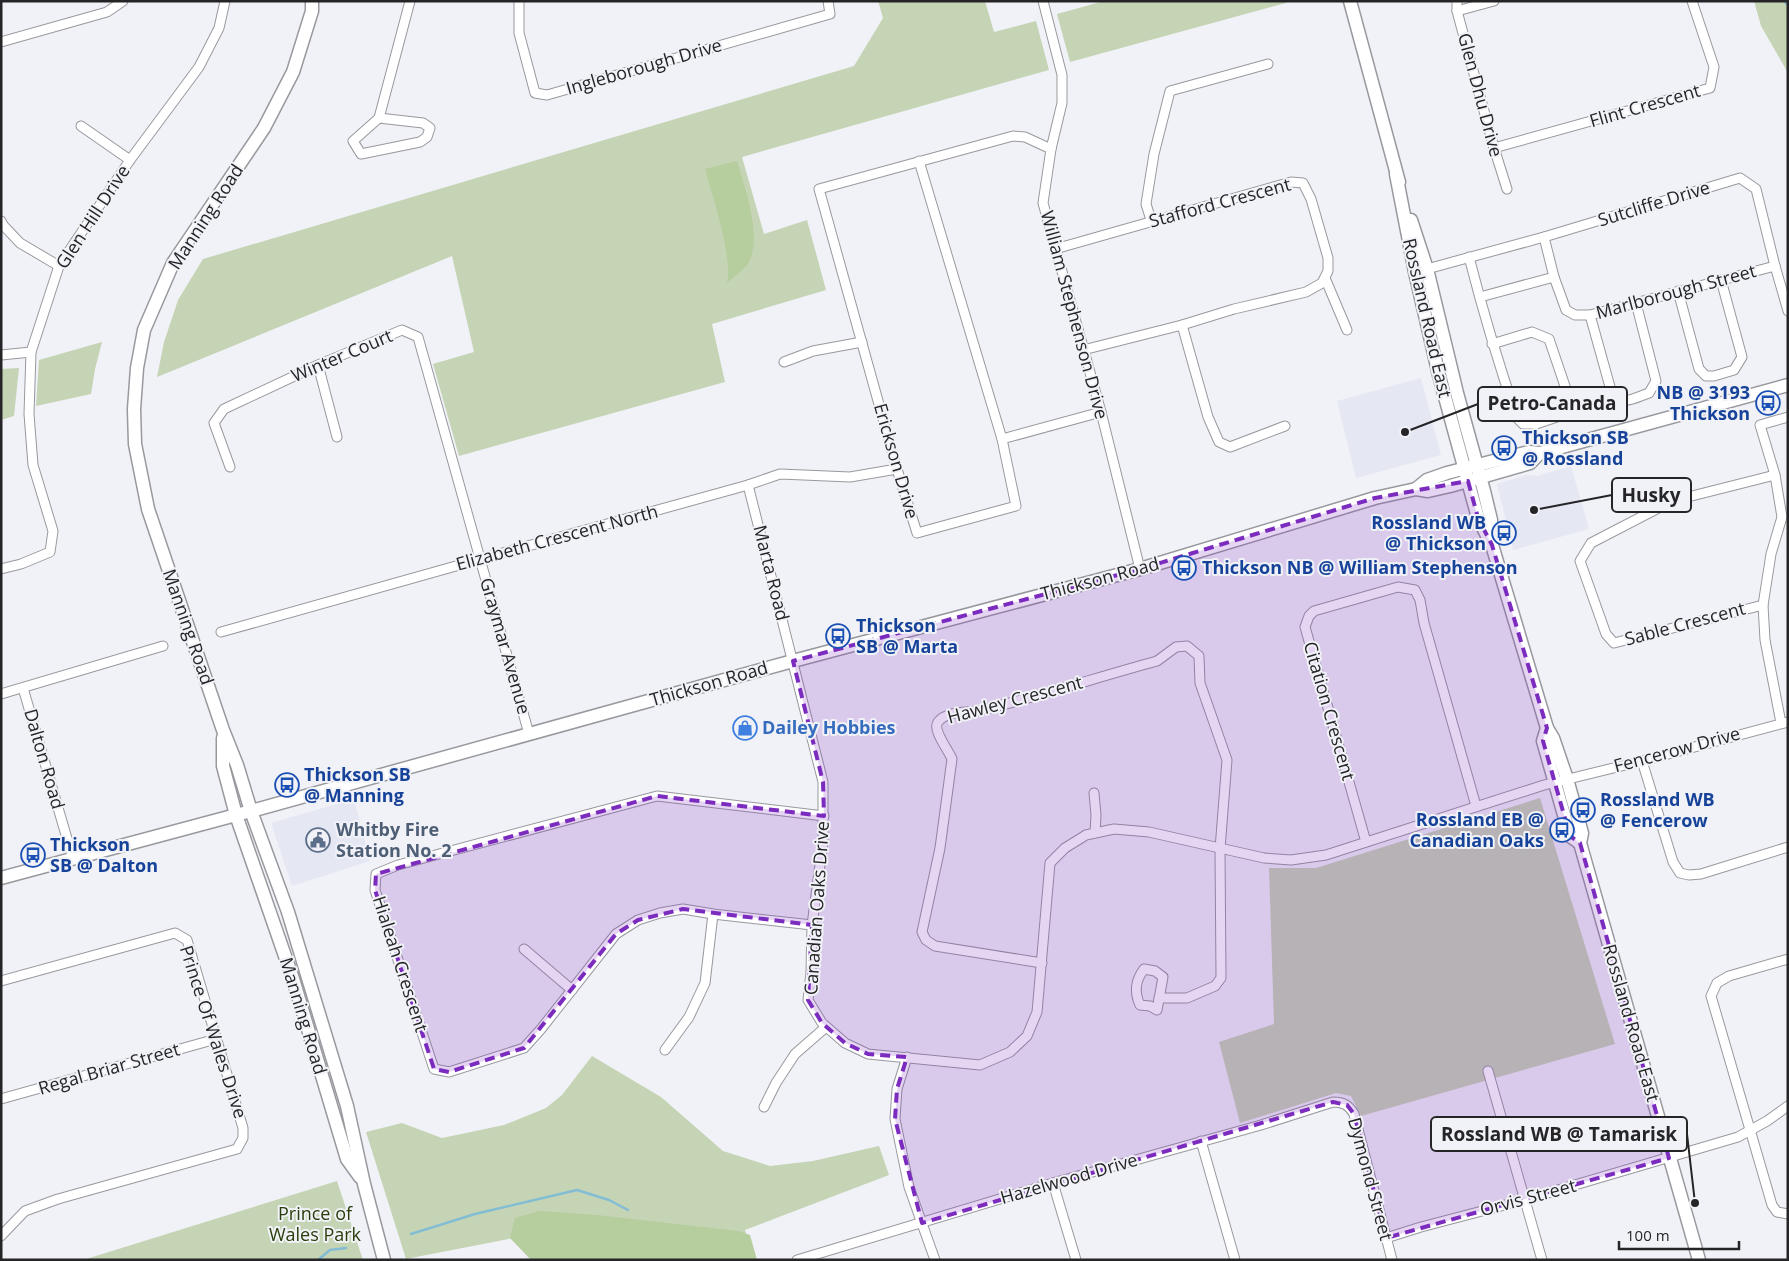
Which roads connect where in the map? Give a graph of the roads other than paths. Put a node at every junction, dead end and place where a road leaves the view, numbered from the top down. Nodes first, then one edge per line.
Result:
1 (123, 1) edge
2 (225, 1) edge
3 (312, 1) edge
4 (410, 1) edge
5 (519, 1) edge
6 (828, 1) edge
7 (1043, 1) edge
8 (1350, 1) edge
9 (1494, 1) edge
10 (1692, 1) edge
11 (1457, 6) edge
12 (1, 42) edge
13 (1268, 64) dead end
14 (379, 118) junction
15 (82, 126) dead end
16 (1494, 148) junction
17 (1051, 150) junction
18 (130, 160) junction
19 (919, 161) junction
20 (1396, 174) junction
21 (1507, 189) dead end
22 (1151, 220) junction
23 (1, 221) edge
24 (1544, 237) junction
25 (1055, 249) junction
26 (1469, 257) junction
27 (59, 266) junction
28 (1774, 266) junction
29 (1427, 269) junction
30 (1554, 277) junction
31 (1325, 278) junction
32 (1721, 280) junction
33 (1678, 291) junction
34 (1480, 297) junction
35 (1636, 303) junction
36 (1788, 311) edge
37 (1590, 315) junction
38 (1182, 325) junction
39 (1347, 330) dead end
40 (862, 342) junction
41 (1492, 344) junction
42 (1083, 350) junction
43 (31, 352) junction
44 (1, 355) edge
45 (784, 362) dead end
46 (318, 365) junction
47 (1788, 385) edge
48 (1101, 412) junction
49 (1788, 417) edge
50 (1285, 426) dead end
51 (337, 437) dead end
52 (1002, 439) junction
53 (1540, 453) junction
54 (1471, 466) junction
55 (230, 467) dead end
56 (897, 469) junction
57 (1774, 474) junction
58 (1474, 480) junction
59 (748, 485) junction
60 (1416, 489) junction
61 (480, 559) junction
62 (1, 569) edge
63 (1140, 569) junction
64 (1763, 604) junction
65 (221, 632) dead end
66 (164, 646) dead end
67 (793, 660) junction
68 (23, 688) junction
69 (1, 694) edge
70 (1784, 722) edge
71 (223, 730) junction
72 (529, 734) junction
73 (1642, 761) junction
74 (1561, 781) junction
75 (1094, 793) dead end
76 (1476, 806) junction
77 (251, 811) junction
78 (236, 815) junction
79 (824, 816) junction
80 (1095, 833) junction
81 (1366, 842) junction
82 (1788, 847) edge
83 (1220, 849) junction
84 (73, 859) junction
85 (1, 878) edge
86 (713, 914) junction
87 (812, 925) junction
88 (524, 949) dead end
89 (1788, 959) edge
90 (1042, 963) junction
91 (1, 981) edge
92 (572, 990) junction
93 (1159, 998) junction
94 (826, 1027) junction
95 (216, 1039) junction
96 (665, 1050) dead end
97 (907, 1057) junction
98 (1488, 1071) dead end
99 (1, 1099) edge
100 (1342, 1102) joint
101 (1788, 1106) edge
102 (764, 1107) dead end
103 (1751, 1131) junction
104 (1201, 1141) junction
105 (1669, 1158) junction
106 (1053, 1183) junction
107 (364, 1184) junction
108 (1524, 1200) junction
109 (1788, 1214) edge
110 (922, 1223) junction
111 (1, 1236) edge
112 (1386, 1238) junction
113 (384, 1260) edge
114 (797, 1260) edge
115 (935, 1260) edge
116 (1076, 1260) edge
117 (1235, 1260) edge
118 (1392, 1260) edge
119 (1542, 1260) edge
120 (1699, 1260) edge

1 - 12 street
2 - 18 street, Glen Hill Drive
3 - 71 main road, Manning Road
4 - 14 street
5 - 6 street, Ingleborough Drive
7 - 17 street, William Stephenson Drive
8 - 20 main road, Rossland Road East
9 - 11 street
10 - 16 street, Flint Crescent
11 - 16 street, Glen Dhu Drive
13 - 22 street
14 - 14 street
15 - 18 street
16 - 21 street, Glen Dhu Drive
17 - 19 street, Erickson Drive
17 - 25 street, William Stephenson Drive
18 - 27 street, Glen Hill Drive
19 - 40 street, Erickson Drive
19 - 52 street, Erickson Drive
20 - 29 main road, Rossland Road East
20 - 54 main road, Rossland Road East
22 - 25 street, Stafford Crescent
22 - 31 street, Stafford Crescent
23 - 27 street
24 - 26 street, Sutcliffe Drive
24 - 28 street, Sutcliffe Drive
24 - 30 street, Marlborough Street
25 - 42 street, William Stephenson Drive
26 - 29 street, Sutcliffe Drive
26 - 34 street
27 - 43 street, Glen Hill Drive
28 - 32 street, Marlborough Street
28 - 36 street, Sutcliffe Drive
29 - 54 main road, Rossland Road East
30 - 34 street
30 - 37 street, Marlborough Street
31 - 38 street
31 - 39 street
32 - 33 street, Marlborough Street
32 - 33 street
33 - 35 street, Marlborough Street
34 - 41 street
35 - 37 street, Marlborough Street
35 - 37 street
38 - 42 street
38 - 50 street
40 - 45 street
40 - 56 street, Erickson Drive
41 - 41 street
42 - 48 street, William Stephenson Drive
43 - 44 street
43 - 62 street, Glen Hill Drive
46 - 51 street
46 - 55 street, Winter Court
46 - 61 street, Winter Court
47 - 53 main road, Thickson Road
48 - 52 street
48 - 63 street, William Stephenson Drive
49 - 57 street
52 - 56 street, Erickson Drive
53 - 54 main road, Thickson Road
53 - 58 main road, Thickson Road
54 - 58 main road, Rossland Road East
54 - 60 main road, Thickson Road
56 - 59 street, Elizabeth Crescent North
57 - 64 street
57 - 64 street, Sable Crescent
58 - 60 main road, Thickson Road
58 - 74 main road, Rossland Road East
59 - 61 street, Elizabeth Crescent North
59 - 67 street, Marta Road
60 - 63 main road, Thickson Road
61 - 65 street, Elizabeth Crescent North
61 - 72 street, Graymar Avenue
63 - 67 main road, Thickson Road
64 - 70 street
66 - 68 street
67 - 72 main road, Thickson Road
67 - 79 street, Canadian Oaks Drive
68 - 69 street
68 - 84 street, Dalton Road
70 - 73 street, Fencerow Drive
71 - 77 main road, Manning Road
71 - 78 main road, Manning Road
72 - 77 main road, Thickson Road
73 - 74 street, Fencerow Drive
73 - 82 street
74 - 76 street, Canadian Oaks Drive
74 - 105 main road, Rossland Road East
75 - 80 street
76 - 81 street, Canadian Oaks Drive
76 - 81 street, Citation Crescent
77 - 78 main road, Thickson Road
77 - 107 main road, Manning Road
78 - 84 main road, Thickson Road
78 - 107 main road, Manning Road
79 - 87 street, Canadian Oaks Drive
79 - 92 street, Hialeah Crescent
80 - 83 street, Canadian Oaks Drive
80 - 90 street, Canadian Oaks Drive
81 - 83 street, Canadian Oaks Drive
83 - 90 street, Hawley Crescent
83 - 93 street
84 - 85 main road, Thickson Road
86 - 87 street, Hialeah Crescent
86 - 92 street, Hialeah Crescent
86 - 96 street
87 - 94 street, Canadian Oaks Drive
88 - 92 street
89 - 103 street
90 - 97 street, Canadian Oaks Drive
91 - 95 street, Prince Of Wales Drive
93 - 93 street
94 - 97 street, Canadian Oaks Drive
94 - 102 street
95 - 99 street, Regal Briar Street
95 - 111 street, Prince Of Wales Drive
97 - 110 street
98 - 108 street
100 - 104 street, Hazelwood Drive
100 - 112 street, Dymond Street
101 - 103 street, Orvis Street
103 - 105 street, Orvis Street
103 - 109 street
104 - 106 street, Hazelwood Drive
104 - 117 street
105 - 108 street, Orvis Street
105 - 120 main road, Rossland Road East
106 - 110 street, Hazelwood Drive
106 - 116 street
107 - 113 main road, Manning Road
108 - 112 street, Orvis Street
108 - 119 street
110 - 114 street, Hazelwood Drive
110 - 115 street
112 - 118 street, Dymond Street

